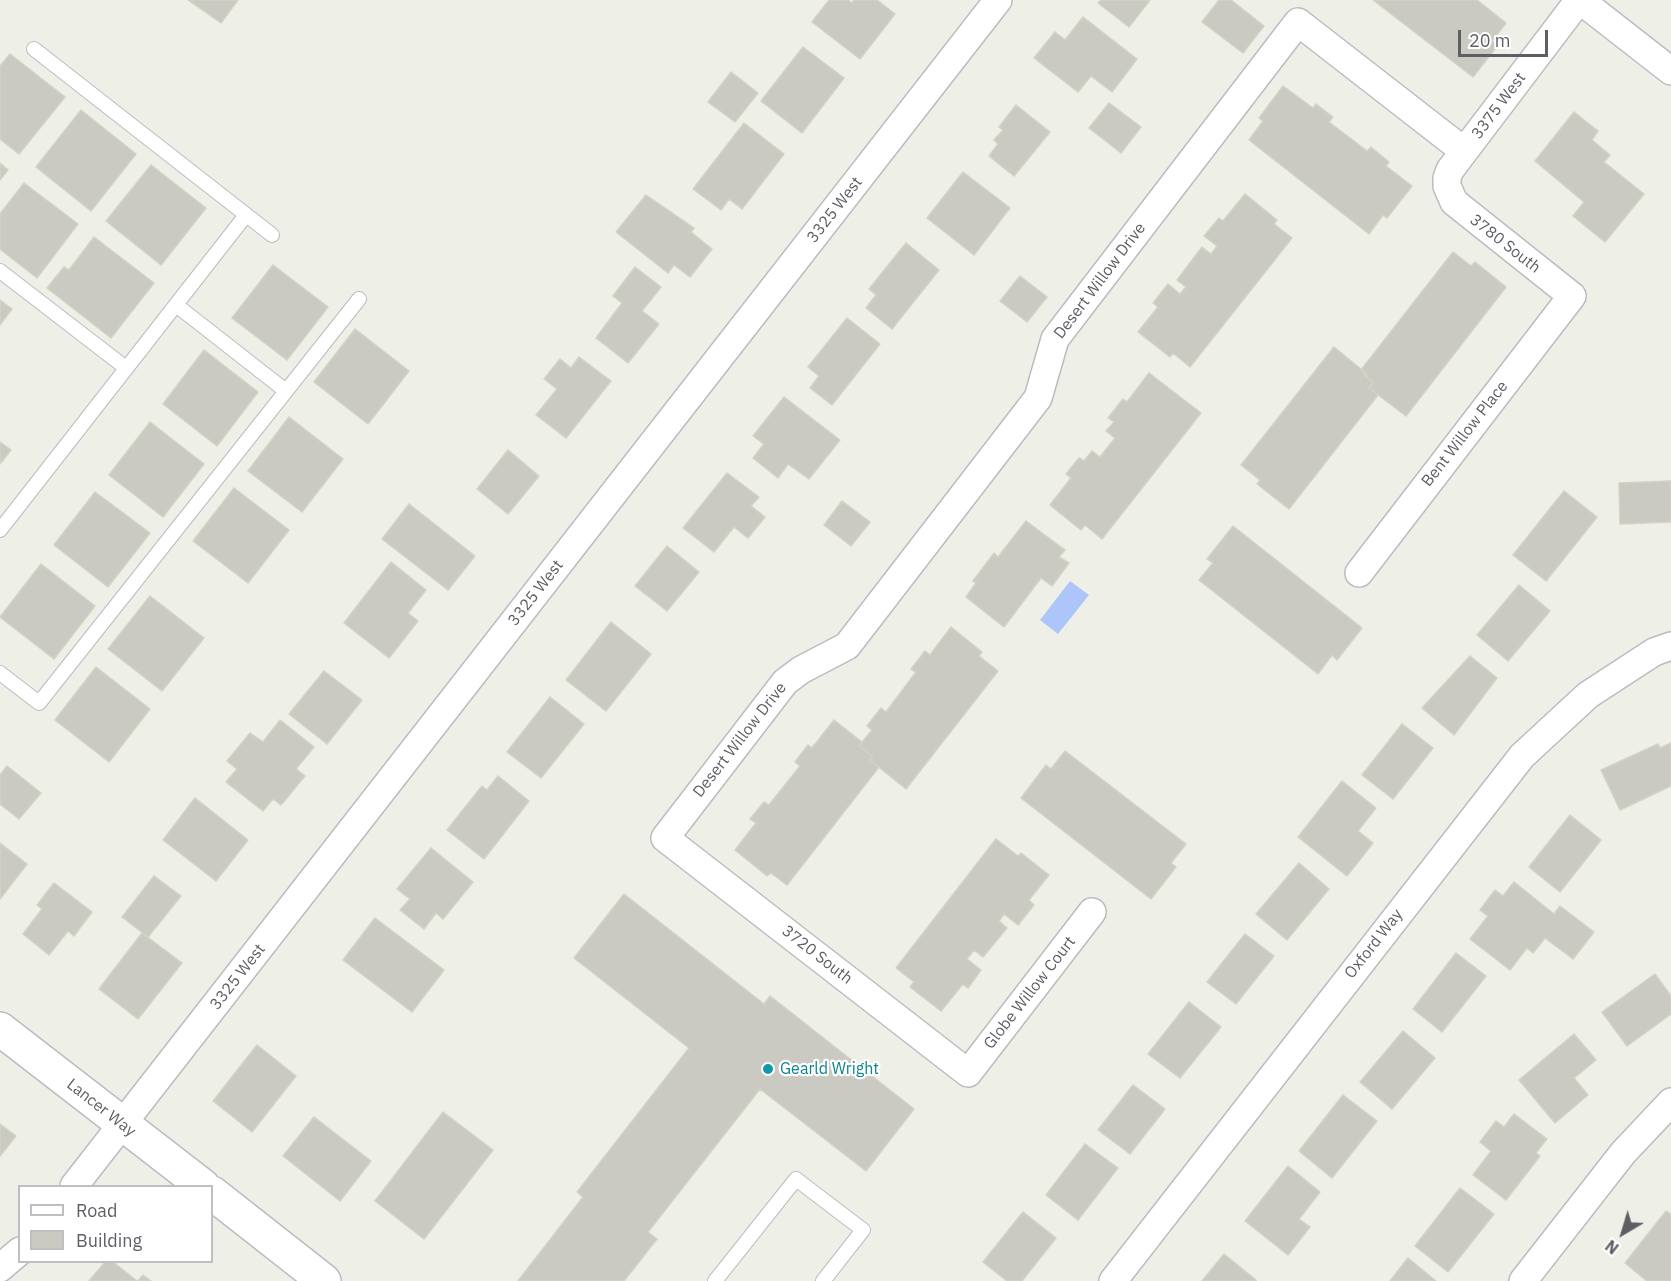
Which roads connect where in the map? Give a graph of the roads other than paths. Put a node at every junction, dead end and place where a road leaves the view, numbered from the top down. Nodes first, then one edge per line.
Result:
1 (998, 0) edge
2 (1579, 0) edge
3 (34, 49) dead end
4 (1671, 71) edge
5 (1464, 152) junction
6 (1447, 186) joint
7 (246, 215) junction
8 (272, 235) dead end
9 (0, 272) edge
10 (1572, 296) joint
11 (359, 299) dead end
12 (176, 304) junction
13 (126, 368) junction
14 (286, 391) junction
15 (0, 530) edge
16 (1359, 573) dead end
17 (1671, 646) edge
18 (0, 672) edge
19 (665, 838) joint
20 (1092, 912) dead end
21 (0, 1029) edge
22 (968, 1073) joint
23 (1671, 1102) edge
24 (123, 1124) junction
25 (75, 1185) edge
26 (202, 1185) edge
27 (213, 1194) edge
28 (18, 1253) edge
29 (0, 1268) edge
30 (324, 1281) edge
31 (715, 1281) edge
32 (823, 1281) edge
33 (1113, 1281) edge
34 (1523, 1281) edge

1 - 24 street, 3325 West
2 - 4 street
2 - 5 street, 3375 West
3 - 7 lane
5 - 6 street, 3375 West
5 - 19 street, Desert Willow Drive
6 - 10 street, 3780 South
7 - 8 lane
7 - 12 lane
9 - 13 lane
10 - 16 street, Bent Willow Place
11 - 14 lane
12 - 13 lane
12 - 14 lane
13 - 15 lane
14 - 18 lane
17 - 33 street, Oxford Way
19 - 22 street, 3720 South
20 - 22 street, Globe Willow Court
21 - 24 street, Lancer Way
23 - 34 street
24 - 25 street, 3325 West
24 - 26 street, Lancer Way
27 - 30 street
28 - 29 street
31 - 32 lane

